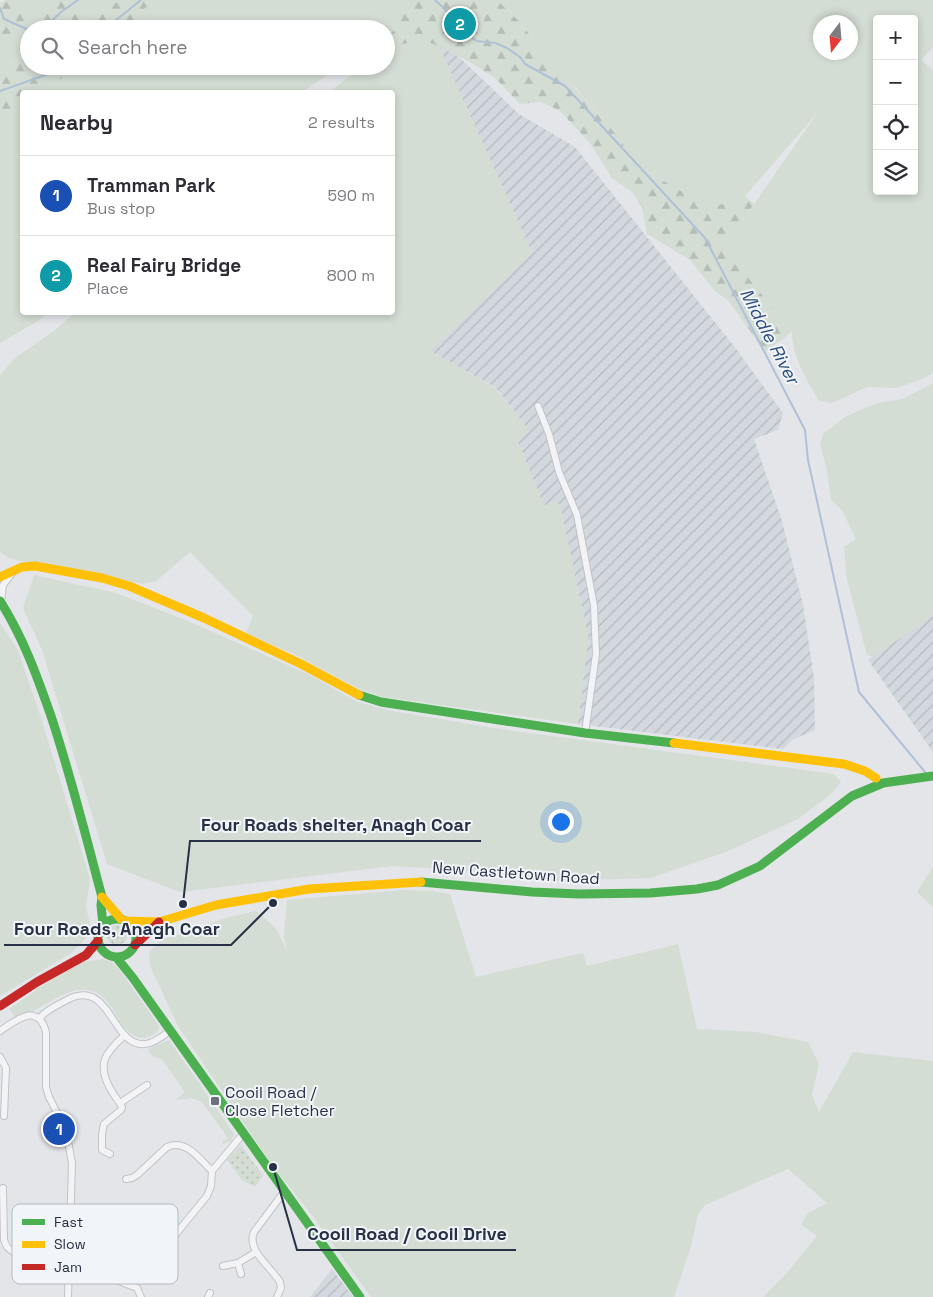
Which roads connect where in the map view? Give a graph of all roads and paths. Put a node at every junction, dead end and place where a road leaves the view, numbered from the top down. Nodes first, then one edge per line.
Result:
1 (538, 406) dead end
2 (15, 570) junction
3 (0, 577) edge
4 (0, 602) edge
5 (585, 733) junction
6 (933, 776) edge
7 (876, 778) dead end
8 (102, 898) junction
9 (123, 920) junction
10 (160, 922) junction
11 (103, 925) junction
12 (98, 941) junction
13 (133, 948) junction
14 (86, 955) junction
15 (111, 956) junction
16 (133, 978) junction
17 (0, 1006) edge
18 (40, 1018) junction
19 (0, 1031) edge
20 (170, 1031) junction
21 (124, 1035) junction
22 (0, 1056) edge
23 (147, 1085) dead end
24 (120, 1103) junction
25 (7, 1112) dead end
26 (243, 1134) junction
27 (110, 1154) dead end
28 (212, 1171) junction
29 (126, 1178) dead end
30 (4, 1188) dead end
31 (284, 1192) junction
32 (70, 1204) edge
33 (178, 1231) edge
34 (12, 1252) edge
35 (256, 1252) junction
36 (238, 1263) junction
37 (223, 1266) dead end
38 (241, 1274) dead end
39 (68, 1284) edge
40 (127, 1284) edge
41 (68, 1297) edge
42 (141, 1297) edge
43 (277, 1297) edge
44 (360, 1297) edge

1 - 5 street
2 - 3 main road
2 - 4 street
2 - 5 main road
4 - 8 main road
5 - 7 main road
6 - 10 main road, New Castletown Road
8 - 9 main road
8 - 11 main road
9 - 10 main road
9 - 11 main road
9 - 13 main road
10 - 13 main road
11 - 12 main road
12 - 14 main road
12 - 15 main road
13 - 15 main road
13 - 16 main road
14 - 15 main road
14 - 17 main road
15 - 16 main road
16 - 20 main road
18 - 19 street
18 - 21 street
18 - 32 street
20 - 21 street
20 - 26 main road
21 - 24 street
22 - 25 street
23 - 24 street
24 - 27 street
26 - 28 street
26 - 31 main road
28 - 29 street
28 - 33 street
30 - 34 street
31 - 35 street
31 - 44 main road
35 - 36 street
35 - 43 street
36 - 37 street
36 - 38 street
39 - 41 street
40 - 42 street

